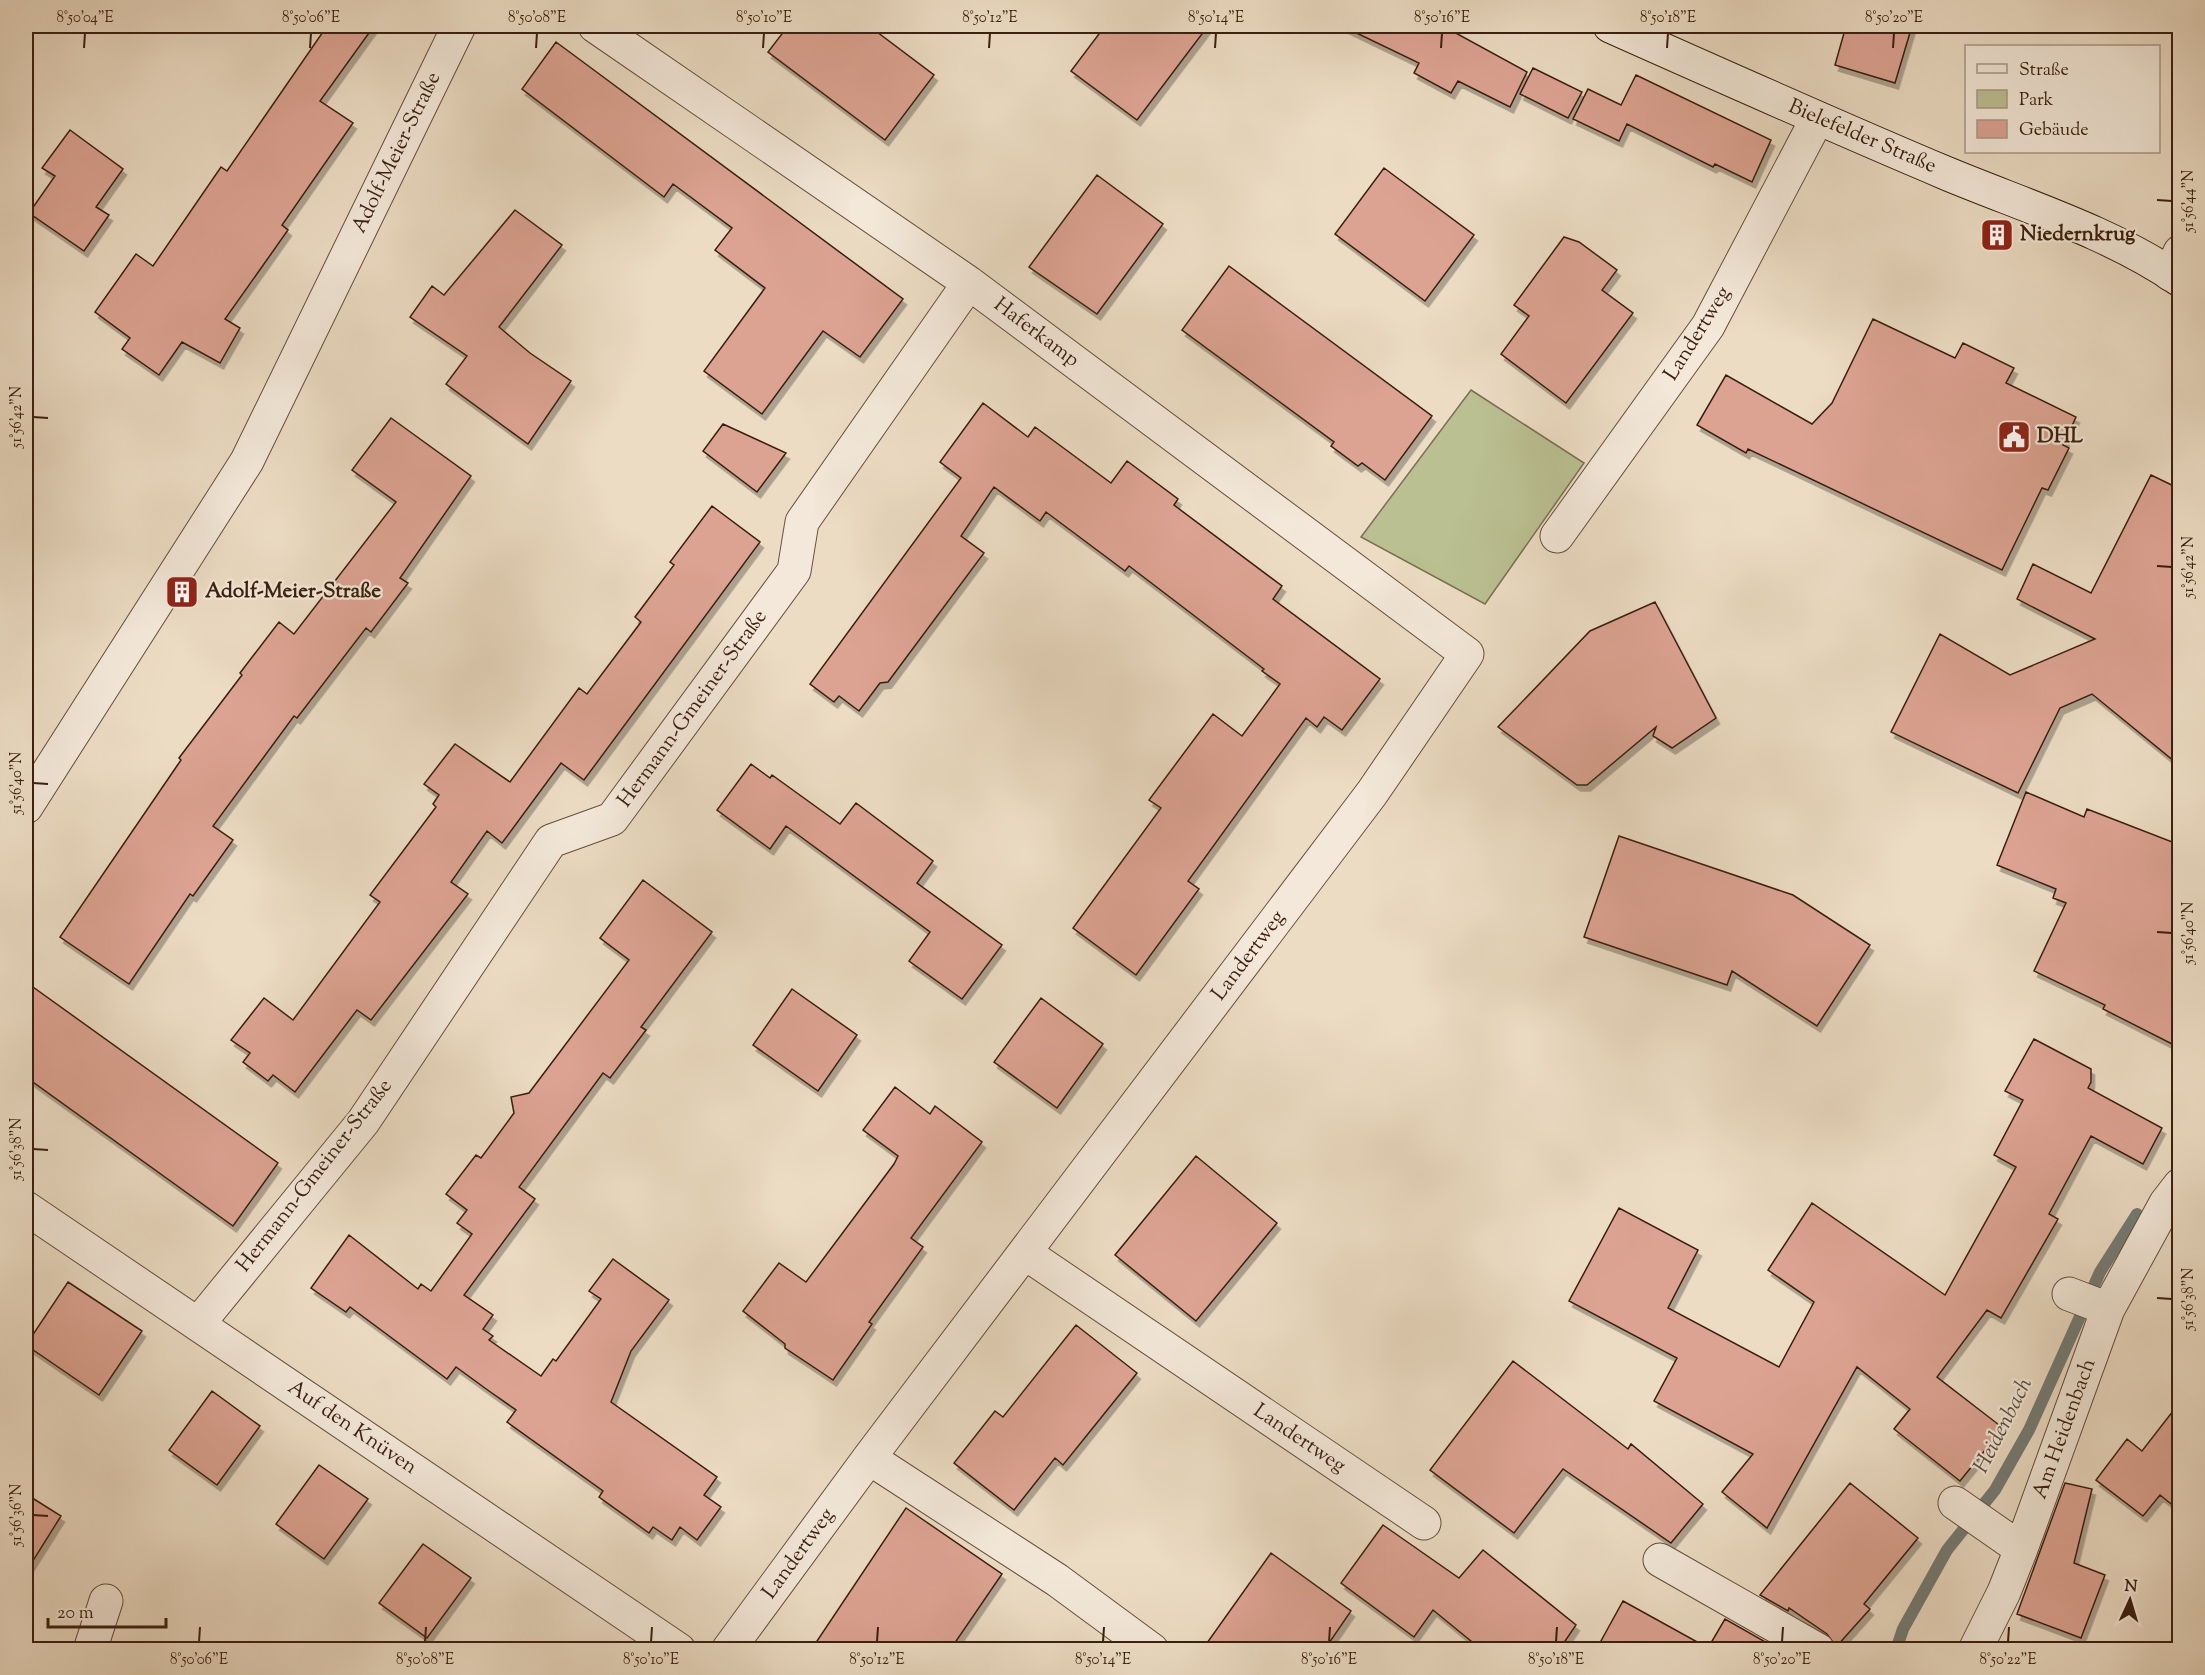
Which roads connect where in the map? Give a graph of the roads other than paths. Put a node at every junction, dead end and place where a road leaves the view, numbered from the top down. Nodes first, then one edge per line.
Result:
1 (459, 26) edge
2 (595, 26) edge
3 (1610, 26) edge
4 (1817, 119) junction
5 (2176, 269) edge
6 (969, 283) junction
7 (1557, 536) dead end
8 (1467, 654) joint
9 (26, 807) edge
10 (2180, 1185) edge
11 (26, 1208) edge
12 (1025, 1253) junction
13 (198, 1324) junction
14 (869, 1458) junction
15 (1966, 1509) dead end
16 (1424, 1524) dead end
17 (2021, 1550) junction
18 (1660, 1560) dead end
19 (106, 1600) dead end
20 (90, 1650) edge
21 (679, 1650) edge
22 (728, 1650) edge
23 (1152, 1650) edge
24 (1818, 1650) edge
25 (1975, 1650) edge

1 - 9 street, Adolf-Meier-Straße
2 - 6 street, Haferkamp
3 - 4 street, Bielefelder Straße
4 - 5 street, Bielefelder Straße
4 - 7 street, Landertweg
6 - 8 street, Haferkamp
6 - 13 street, Hermann-Gmeiner-Straße
8 - 12 street, Landertweg
10 - 17 street, Am Heidenbach
11 - 13 street, Auf den Knüven
12 - 14 street, Landertweg
12 - 16 street, Landertweg
13 - 21 street, Auf den Knüven
14 - 22 street, Landertweg
14 - 23 street
15 - 17 street
17 - 25 street, Am Heidenbach
18 - 24 street
19 - 20 street

